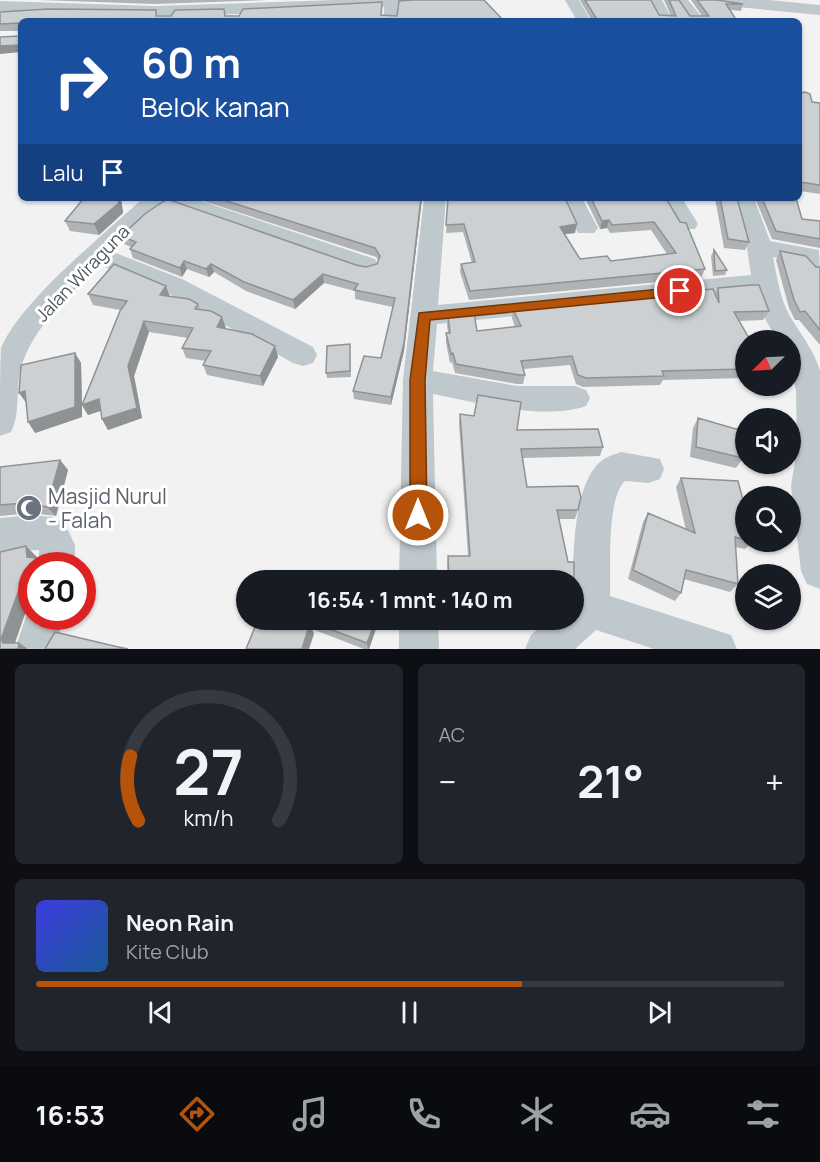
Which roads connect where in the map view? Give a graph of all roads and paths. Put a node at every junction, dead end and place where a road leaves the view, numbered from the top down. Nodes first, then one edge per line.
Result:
1 (412, 0) edge
2 (573, 0) edge
3 (655, 0) edge
4 (681, 0) edge
5 (716, 0) edge
6 (813, 0) edge
7 (353, 2) edge
8 (390, 2) junction
9 (820, 4) edge
10 (0, 10) edge
11 (820, 10) edge
12 (168, 15) edge
13 (235, 15) edge
14 (390, 18) edge
15 (582, 18) edge
16 (664, 18) edge
17 (696, 18) edge
18 (153, 201) edge
19 (180, 201) edge
20 (435, 201) edge
21 (572, 201) edge
22 (673, 201) edge
23 (744, 201) edge
24 (687, 224) edge
25 (586, 228) dead end
26 (759, 248) junction
27 (98, 255) junction
28 (366, 265) edge
29 (820, 267) edge
30 (765, 282) junction
31 (423, 316) junction
32 (303, 355) dead end
33 (418, 380) junction
34 (575, 398) dead end
35 (0, 423) edge
36 (648, 469) dead end
37 (0, 535) edge
38 (57, 552) edge
39 (418, 570) edge
40 (820, 572) edge
41 (590, 609) junction
42 (41, 630) edge
43 (418, 630) edge
44 (35, 649) edge
45 (419, 649) edge
46 (545, 649) edge
47 (717, 649) edge

1 - 8 street
2 - 15 street
3 - 16 street
4 - 17 street
5 - 11 street
6 - 9 street
7 - 8 street
7 - 13 street
8 - 14 street
10 - 12 street
12 - 13 street
18 - 27 street, Jalan Wiraguna
19 - 28 street
20 - 31 street
21 - 25 street
22 - 24 street
23 - 26 street
26 - 29 street
26 - 30 street
27 - 32 street
27 - 35 street, Jalan Wiraguna
30 - 31 street
30 - 40 street
31 - 33 street
33 - 34 street
33 - 39 street
36 - 41 street
37 - 38 street
41 - 46 street
41 - 47 street
42 - 44 street
43 - 45 street

